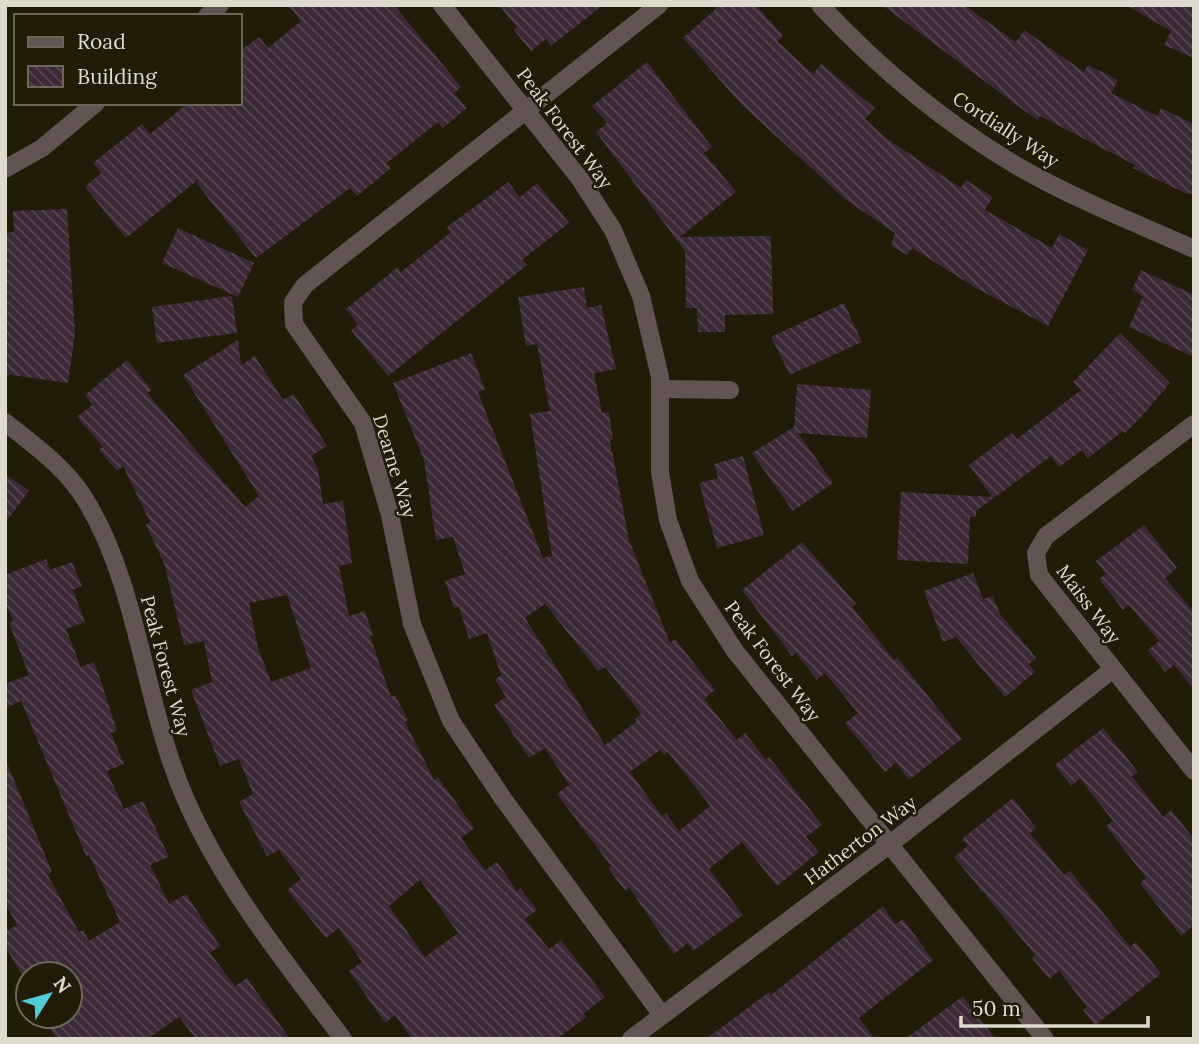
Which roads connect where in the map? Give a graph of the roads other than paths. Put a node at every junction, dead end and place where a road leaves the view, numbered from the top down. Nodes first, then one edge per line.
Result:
1 (442, 5) edge
2 (659, 5) edge
3 (820, 5) edge
4 (94, 105) edge
5 (526, 111) junction
6 (5, 169) edge
7 (1194, 249) edge
8 (660, 388) junction
9 (730, 390) dead end
10 (5, 422) edge
11 (1194, 424) edge
12 (1112, 670) junction
13 (1194, 771) edge
14 (890, 844) junction
15 (662, 1015) junction
16 (343, 1039) edge
17 (631, 1039) edge
18 (1045, 1039) edge

1 - 5 street, Peak Forest Way
2 - 5 street, Dearne Way
3 - 7 street, Cordially Way
4 - 6 street
5 - 8 street, Peak Forest Way
5 - 15 street, Dearne Way
8 - 9 street
8 - 14 street, Peak Forest Way
10 - 16 street, Peak Forest Way
11 - 12 street, Maiss Way
12 - 13 street, Maiss Way
12 - 14 street, Hatherton Way
14 - 15 street, Hatherton Way
14 - 18 street, Peak Forest Way
15 - 17 street, Hatherton Way

